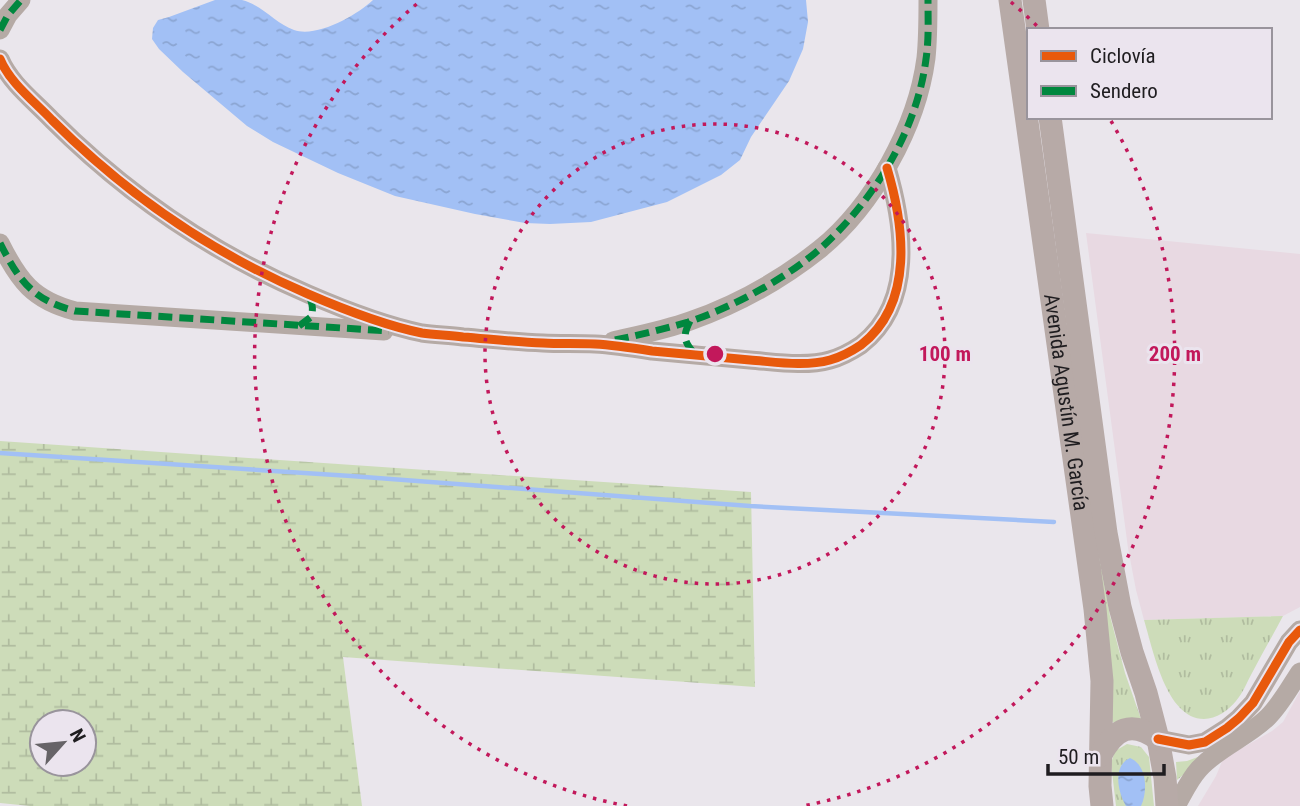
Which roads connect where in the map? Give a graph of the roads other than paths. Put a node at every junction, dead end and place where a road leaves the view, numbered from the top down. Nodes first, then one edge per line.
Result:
1 (21, 0) edge
2 (928, 0) edge
3 (1010, 0) edge
4 (1034, 0) edge
5 (1038, 28) edge
6 (0, 30) edge
7 (0, 59) edge
8 (1050, 119) edge
9 (887, 168) junction
10 (0, 243) edge
11 (308, 294) junction
12 (690, 321) junction
13 (299, 326) junction
14 (424, 333) junction
15 (595, 344) junction
16 (696, 355) junction
17 (1295, 636) edge
18 (1300, 662) edge
19 (1300, 672) edge
20 (1232, 734) junction
21 (1158, 739) junction
22 (1100, 755) junction
23 (1102, 806) edge
24 (1167, 806) edge
25 (1176, 806) edge

1 - 6 street
2 - 9 street
3 - 22 main road, Avenida Agustín M. García
4 - 5 main road
7 - 11 street
8 - 21 main road, Avenida Agustín M. García
9 - 12 street
9 - 16 street
10 - 13 street
11 - 13 street
11 - 14 street
12 - 15 street
12 - 16 street
13 - 14 street
14 - 15 street
15 - 16 street
17 - 18 street
17 - 20 street
19 - 20 street
20 - 21 street
20 - 25 street
21 - 22 main road
21 - 24 main road, Avenida Agustín M. García
22 - 23 main road, Avenida Agustín M. García

